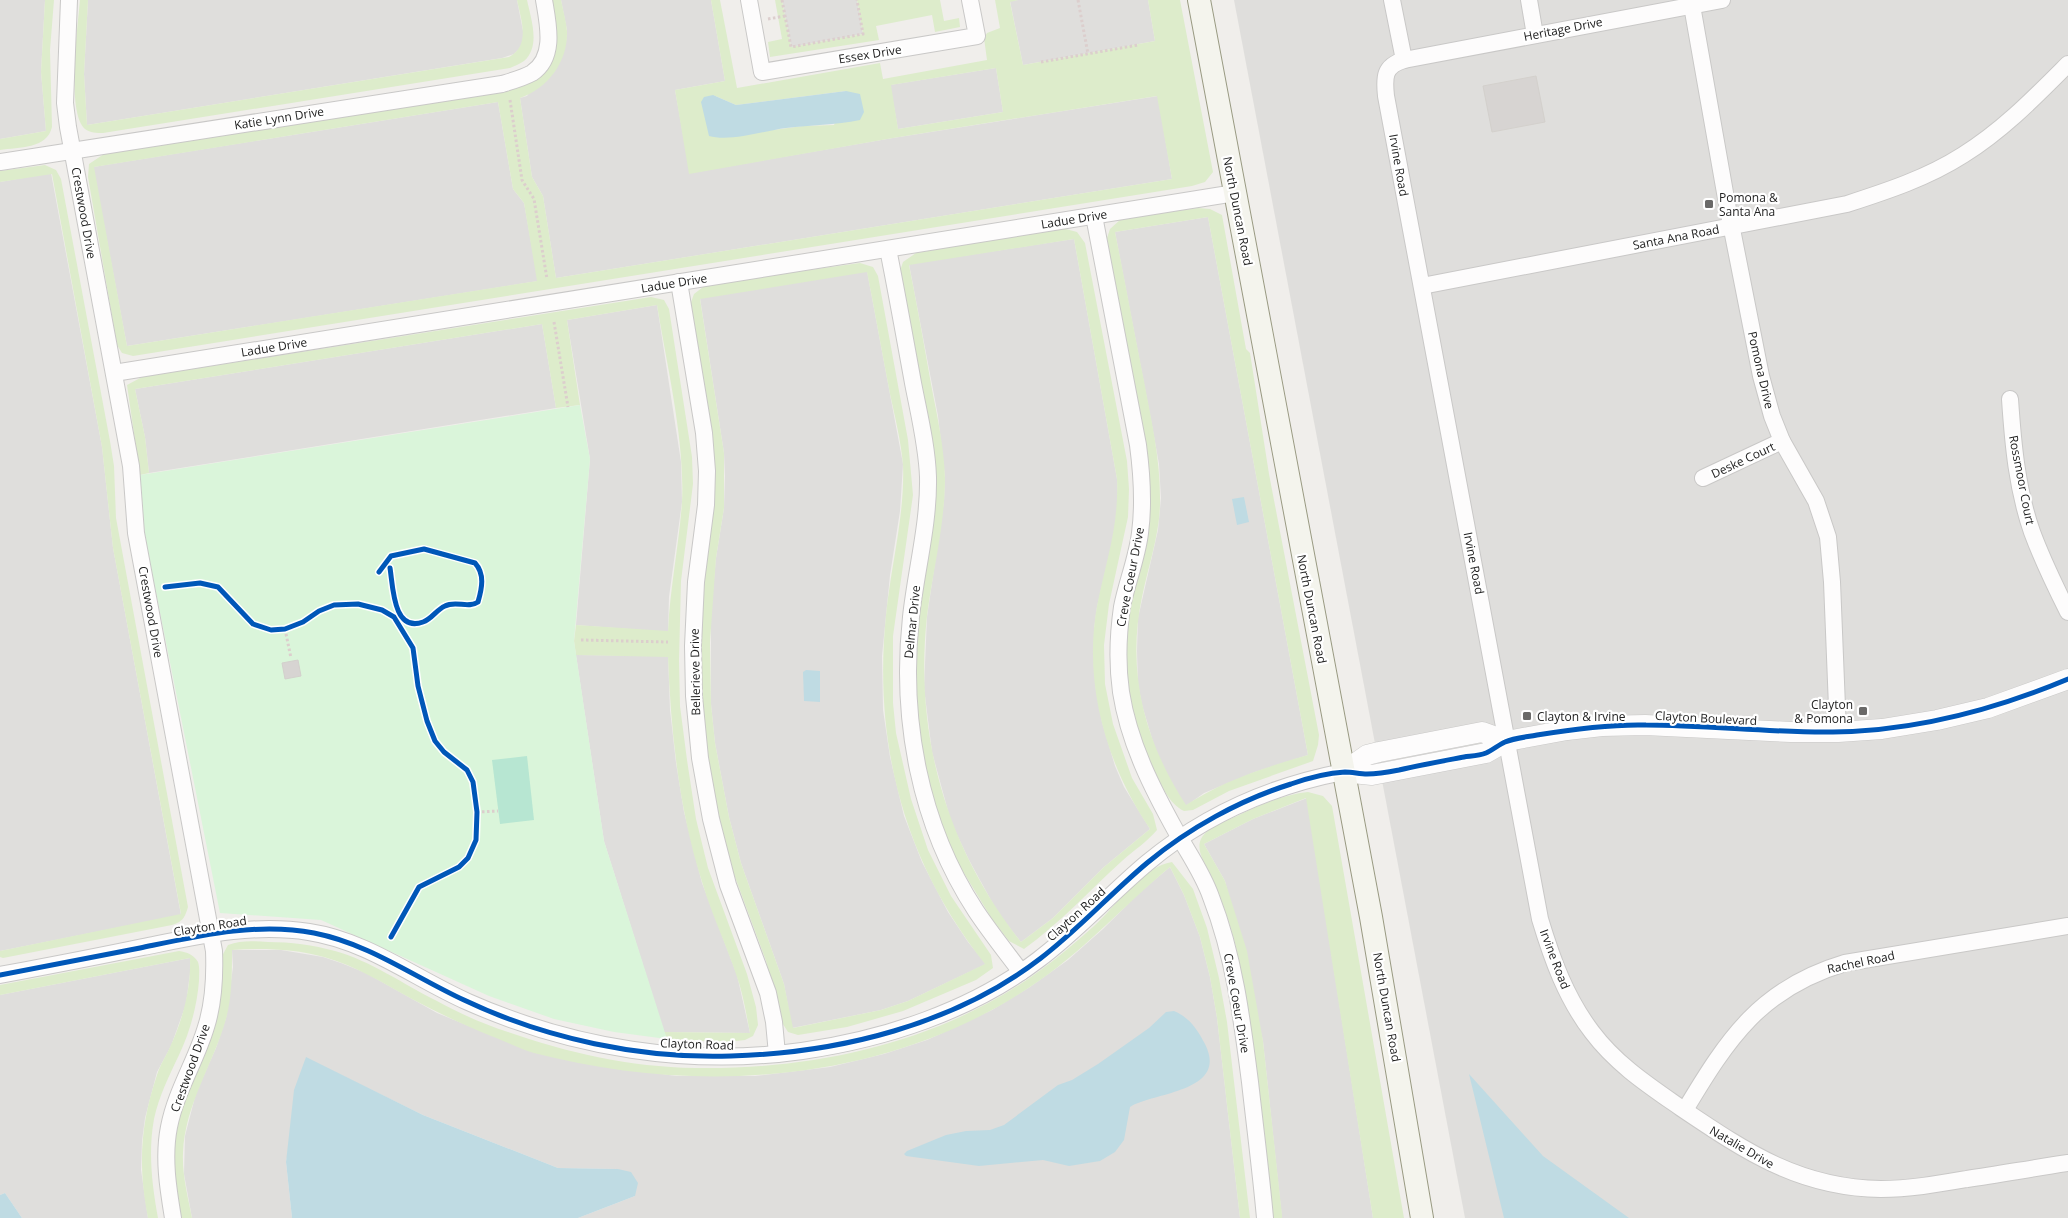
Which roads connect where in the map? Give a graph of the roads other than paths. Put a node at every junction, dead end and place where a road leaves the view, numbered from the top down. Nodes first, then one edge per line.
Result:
1 (69, 0) edge
2 (544, 0) edge
3 (749, 0) edge
4 (970, 0) edge
5 (1199, 0) edge
6 (1392, 0) edge
7 (1529, 0) edge
8 (1722, 0) edge
9 (1692, 3) edge
10 (1535, 35) junction
11 (1404, 60) junction
12 (2068, 64) edge
13 (73, 150) junction
14 (0, 162) edge
15 (1235, 193) junction
16 (1094, 216) junction
17 (1732, 226) junction
18 (888, 249) junction
19 (680, 282) junction
20 (1422, 286) junction
21 (114, 373) junction
22 (2010, 400) dead end
23 (1782, 441) junction
24 (1703, 478) dead end
25 (2068, 612) edge
26 (2068, 680) edge
27 (1838, 732) junction
28 (1507, 741) junction
29 (1343, 772) junction
30 (1180, 838) junction
31 (2068, 926) edge
32 (211, 934) junction
33 (1021, 972) junction
34 (0, 975) edge
35 (777, 1054) junction
36 (1614, 1057) joint
37 (1685, 1110) junction
38 (2068, 1163) edge
39 (173, 1218) edge
40 (1265, 1218) edge
41 (1422, 1218) edge

1 - 13 street, Crestwood Drive
2 - 13 street, Katie Lynn Drive
3 - 4 street, Essex Drive
5 - 15 main road, North Duncan Road
6 - 11 street
7 - 10 street
8 - 9 street, Heritage Drive
9 - 10 street, Heritage Drive
9 - 17 street, Pomona Drive
10 - 11 street, Heritage Drive
11 - 20 street, Irvine Road
12 - 17 street, Santa Ana Road
13 - 14 street, Katie Lynn Drive
13 - 21 street, Crestwood Drive
15 - 16 street, Ladue Drive
15 - 29 main road, North Duncan Road
16 - 18 street, Ladue Drive
16 - 30 street, Creve Coeur Drive
17 - 20 street, Santa Ana Road
17 - 23 street, Pomona Drive
18 - 19 street, Ladue Drive
18 - 33 street, Delmar Drive
19 - 21 street, Ladue Drive
19 - 35 street, Bellerieve Drive
20 - 28 street, Irvine Road
21 - 32 street, Crestwood Drive
22 - 25 street, Rossmoor Court
23 - 24 street, Deske Court
23 - 27 street, Pomona Drive
26 - 27 street, Clayton Boulevard
27 - 28 street, Clayton Boulevard
28 - 29 street
28 - 36 street, Irvine Road
29 - 30 street, Clayton Road
29 - 41 main road, North Duncan Road
30 - 33 street, Clayton Road
30 - 40 street, Creve Coeur Drive
31 - 37 street, Rachel Road
32 - 34 street, Clayton Road
32 - 35 street, Clayton Road
32 - 39 street, Crestwood Drive
33 - 35 street, Clayton Road
36 - 37 street, Natalie Drive
37 - 38 street, Natalie Drive

